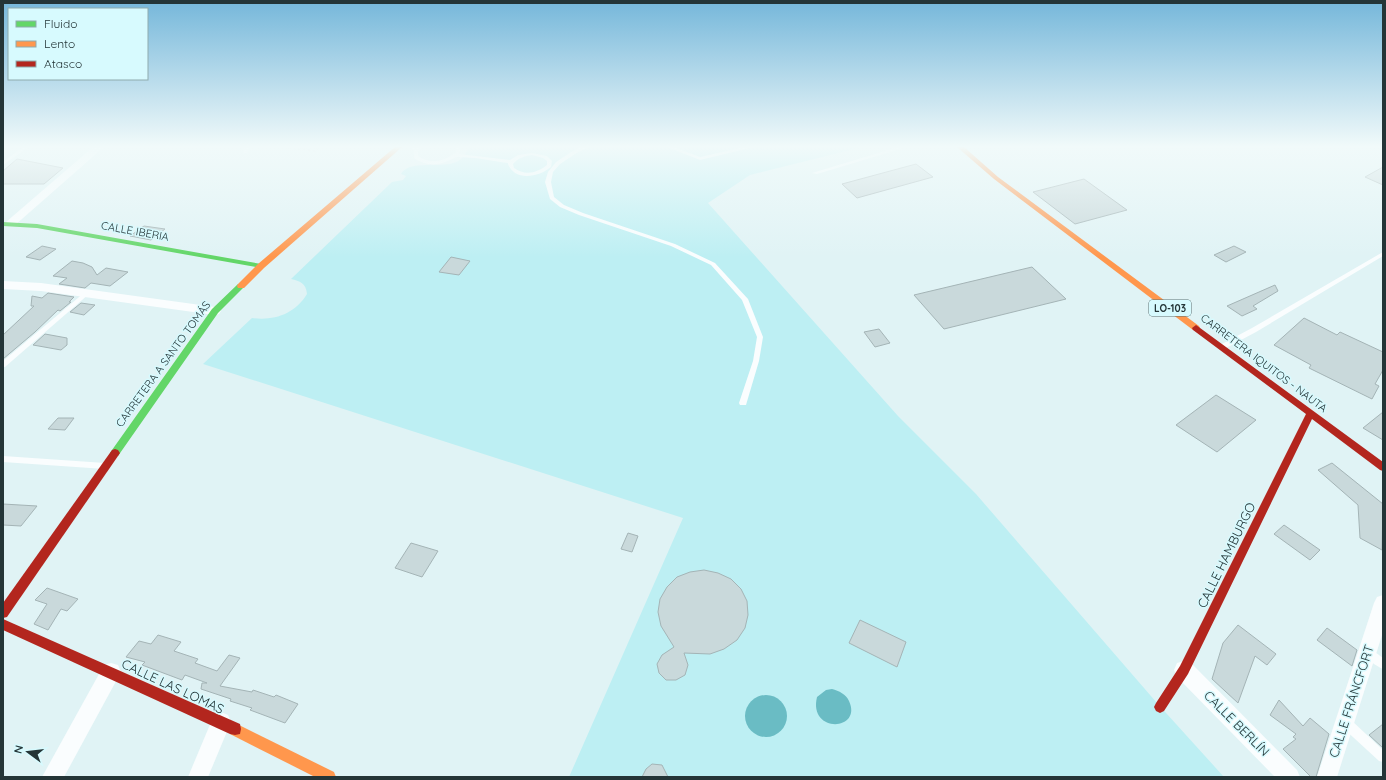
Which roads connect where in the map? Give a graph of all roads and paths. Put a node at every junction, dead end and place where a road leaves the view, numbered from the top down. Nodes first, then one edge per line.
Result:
1 (55, 183) edge
2 (357, 183) edge
3 (548, 183) edge
4 (1003, 183) edge
5 (6, 224) edge
6 (1383, 254) edge
7 (262, 266) junction
8 (3, 285) edge
9 (88, 293) junction
10 (215, 311) junction
11 (1222, 347) junction
12 (3, 365) edge
13 (743, 403) dead end
14 (1311, 413) junction
15 (3, 459) edge
16 (106, 466) junction
17 (1383, 467) edge
18 (1383, 603) edge
19 (3, 613) edge
20 (3, 624) edge
21 (1367, 651) junction
22 (1383, 664) edge
23 (1184, 670) junction
24 (111, 672) junction
25 (1160, 707) dead end
26 (222, 722) junction
27 (1345, 722) junction
28 (1383, 757) edge
29 (52, 777) edge
30 (198, 777) edge
31 (327, 777) edge
32 (1290, 777) edge
33 (1327, 777) edge

1 - 5 street
2 - 7 street, CARRETERA A SANTO TOMÁS
3 - 13 lane
4 - 11 street, CARRETERA IQUITOS - NAUTA / LO-103
5 - 7 street, CALLE IBERIA
6 - 11 lane
7 - 10 street, CARRETERA A SANTO TOMÁS
8 - 9 street
9 - 10 street
9 - 12 lane
10 - 16 street, CARRETERA A SANTO TOMÁS
11 - 14 street, CARRETERA IQUITOS - NAUTA / LO-103
14 - 17 street, CARRETERA IQUITOS - NAUTA / LO-103
14 - 23 street, CALLE HAMBURGO
15 - 16 lane
16 - 19 street, CARRETERA A SANTO TOMÁS
18 - 21 street, CALLE FRÁNCFORT
20 - 24 street, CALLE LAS LOMAS
21 - 22 lane
21 - 27 street, CALLE FRÁNCFORT
23 - 25 street, CALLE HAMBURGO
23 - 32 street, CALLE BERLÍN
24 - 26 street, CALLE LAS LOMAS
24 - 29 street
26 - 30 street
26 - 31 street, CALLE LAS LOMAS
27 - 28 lane
27 - 33 street, CALLE FRÁNCFORT

